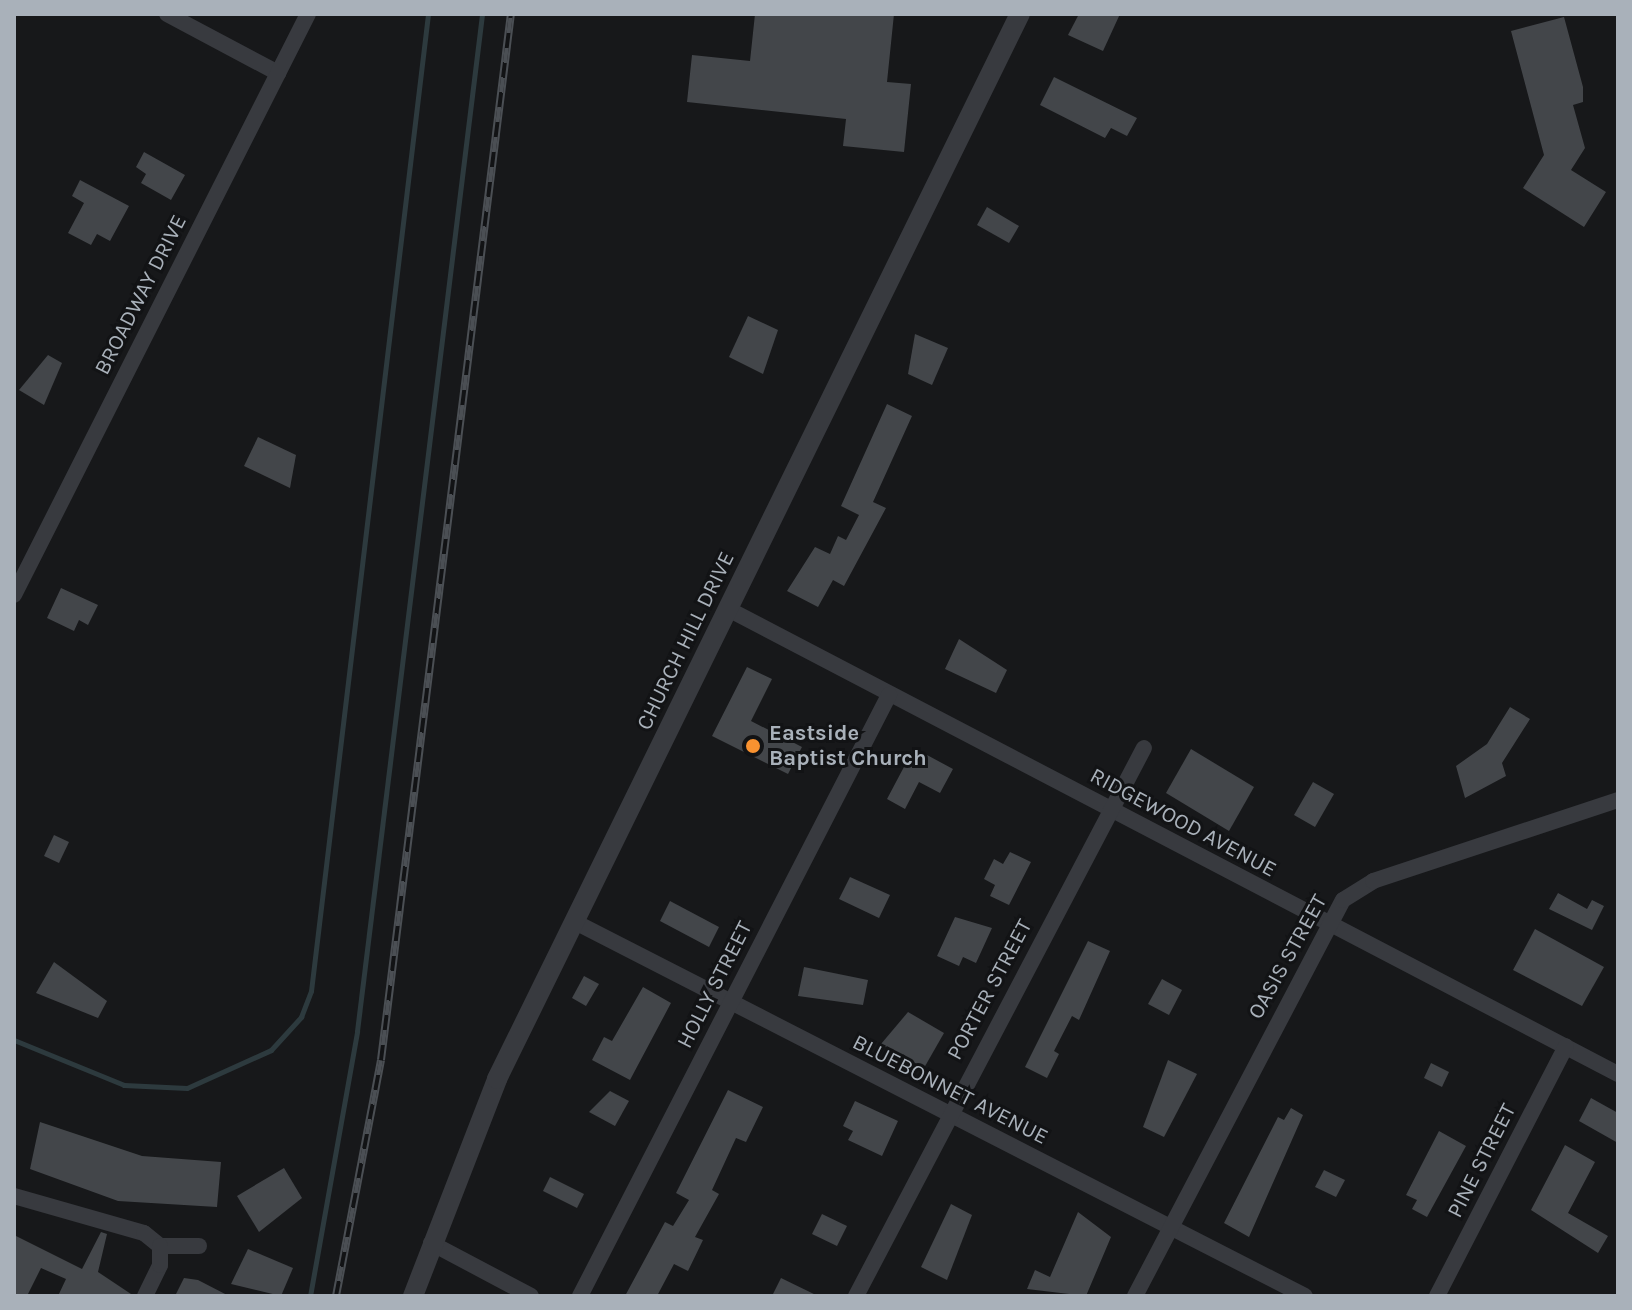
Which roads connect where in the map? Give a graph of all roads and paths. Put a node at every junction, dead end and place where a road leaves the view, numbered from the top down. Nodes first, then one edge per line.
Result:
1 (167, 14) edge
2 (308, 14) edge
3 (1020, 14) edge
4 (278, 73) junction
5 (14, 595) edge
6 (728, 609) junction
7 (889, 695) junction
8 (1144, 748) dead end
9 (1618, 800) edge
10 (1111, 808) junction
11 (575, 922) junction
12 (1326, 925) junction
13 (732, 1000) junction
14 (1566, 1046) junction
15 (1618, 1074) edge
16 (949, 1115) junction
17 (14, 1196) edge
18 (1171, 1228) junction
19 (431, 1243) junction
20 (160, 1246) junction
21 (199, 1246) dead end
22 (145, 1296) edge
23 (413, 1296) edge
24 (531, 1296) edge
25 (580, 1296) edge
26 (856, 1296) edge
27 (1135, 1296) edge
28 (1305, 1296) edge
29 (1437, 1296) edge

1 - 4 street
2 - 4 street, BROADWAY DRIVE
3 - 6 street, CHURCH HILL DRIVE
4 - 5 street, BROADWAY DRIVE
6 - 7 street, RIDGEWOOD AVENUE
6 - 11 street, CHURCH HILL DRIVE
7 - 10 street, RIDGEWOOD AVENUE
7 - 13 street, HOLLY STREET
8 - 10 street, PORTER STREET
9 - 12 street, OASIS STREET
10 - 12 street, RIDGEWOOD AVENUE
10 - 16 street, PORTER STREET
11 - 13 street, BLUEBONNET AVENUE
11 - 19 street, CHURCH HILL DRIVE
12 - 14 street, RIDGEWOOD AVENUE
12 - 18 street, OASIS STREET
13 - 16 street, BLUEBONNET AVENUE
13 - 25 street, HOLLY STREET
14 - 15 street, RIDGEWOOD AVENUE
14 - 29 street, PINE STREET
16 - 18 street, BLUEBONNET AVENUE
16 - 26 street, PORTER STREET
17 - 20 street
18 - 27 street, OASIS STREET
18 - 28 street, BLUEBONNET AVENUE
19 - 23 street, CHURCH HILL DRIVE
19 - 24 street
20 - 21 street
20 - 22 street

